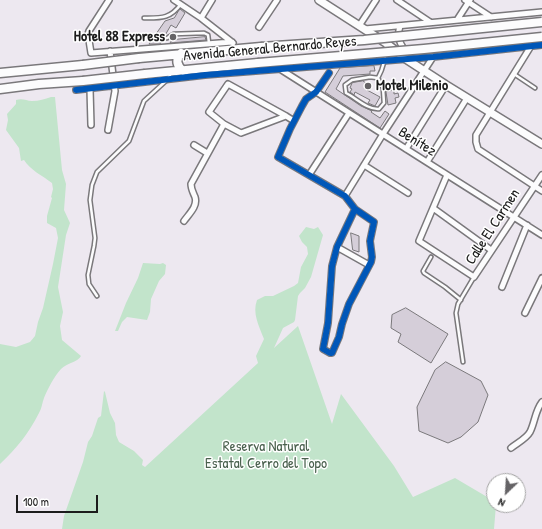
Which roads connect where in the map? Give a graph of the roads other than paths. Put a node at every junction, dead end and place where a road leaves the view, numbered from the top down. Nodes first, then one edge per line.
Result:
1 (109, 0) edge
2 (174, 0) edge
3 (212, 0) edge
4 (277, 0) edge
5 (319, 0) edge
6 (376, 0) edge
7 (397, 0) edge
8 (468, 1) edge
9 (182, 2) edge
10 (542, 12) edge
11 (492, 17) junction
12 (144, 18) dead end
13 (201, 18) junction
14 (456, 20) junction
15 (430, 22) junction
16 (542, 22) edge
17 (400, 26) junction
18 (259, 27) dead end
19 (362, 28) junction
20 (542, 37) edge
21 (167, 38) dead end
22 (210, 43) junction
23 (386, 43) junction
24 (234, 46) junction
25 (531, 46) junction
26 (540, 46) edge
27 (110, 51) junction
28 (181, 53) junction
29 (422, 57) junction
30 (433, 57) junction
31 (406, 59) junction
32 (386, 60) junction
33 (37, 69) junction
34 (280, 69) junction
35 (424, 70) junction
36 (183, 71) junction
37 (205, 72) junction
38 (0, 73) edge
39 (329, 73) dead end
40 (514, 74) junction
41 (170, 76) junction
42 (378, 78) junction
43 (39, 84) junction
44 (446, 85) junction
45 (115, 86) junction
46 (535, 88) dead end
47 (90, 89) junction
48 (0, 90) edge
49 (76, 90) dead end
50 (316, 92) junction
51 (467, 98) junction
52 (491, 112) junction
53 (349, 113) junction
54 (286, 116) junction
55 (294, 121) junction
56 (224, 124) junction
57 (91, 125) dead end
58 (108, 130) dead end
59 (383, 134) junction
60 (542, 144) edge
61 (194, 145) dead end
62 (406, 149) junction
63 (208, 153) junction
64 (427, 162) junction
65 (364, 165) junction
66 (542, 174) edge
67 (309, 175) junction
68 (447, 175) junction
69 (534, 186) junction
70 (542, 191) edge
71 (408, 193) dead end
72 (345, 196) junction
73 (432, 208) junction
74 (355, 209) junction
75 (514, 217) junction
76 (184, 221) dead end
77 (528, 226) junction
78 (542, 235) edge
79 (337, 247) junction
80 (490, 250) junction
81 (431, 256) dead end
82 (369, 265) junction
83 (474, 277) junction
84 (542, 278) edge
85 (502, 287) dead end
86 (97, 296) dead end
87 (460, 300) junction
88 (525, 313) dead end
89 (463, 362) dead end
90 (542, 402) edge
91 (511, 448) dead end

1 - 27 street
2 - 9 street
3 - 13 street
4 - 18 street
5 - 19 main road
6 - 19 street
7 - 15 street
8 - 11 street
8 - 14 street
9 - 12 lane
9 - 13 street
10 - 11 street
11 - 14 street
13 - 24 street
14 - 15 street
15 - 17 street
16 - 24 main road, Avenida General Bernardo Reyes, bridge
17 - 19 street
17 - 29 street
19 - 23 main road
20 - 37 main road, Avenida General Bernardo Reyes, bridge
21 - 22 lane
22 - 24 street
22 - 27 street
23 - 31 main road
23 - 32 lane
24 - 28 main road, Avenida General Bernardo Reyes
25 - 26 street
25 - 30 street
25 - 40 street
27 - 45 street
28 - 33 main road, Avenida General Bernardo Reyes, bridge
28 - 36 main road
29 - 30 street
29 - 31 street
30 - 35 street
31 - 32 street
31 - 35 main road
32 - 34 street
32 - 42 lane
33 - 38 main road, Avenida General Bernardo Reyes
33 - 43 main road
34 - 37 street
34 - 50 street, Benítez
35 - 44 main road
35 - 59 street
36 - 37 main road, Avenida General Bernardo Reyes
36 - 41 main road, Avenida General Bernardo Reyes
37 - 41 street
39 - 50 street
40 - 46 lane
40 - 52 street
41 - 43 main road, Avenida General Bernardo Reyes, bridge
41 - 45 street
41 - 86 lane
42 - 42 lane
43 - 48 main road, Avenida General Bernardo Reyes
44 - 51 main road
44 - 62 street
45 - 47 street
45 - 58 street
47 - 49 street
47 - 57 street
50 - 53 street, Benítez
50 - 55 street
51 - 52 main road
51 - 64 street
52 - 60 main road
52 - 69 street
53 - 59 street, Benítez
53 - 67 street
54 - 55 street
54 - 56 street
54 - 56 street
55 - 67 street
56 - 63 street
59 - 62 street, Benítez
59 - 65 street
61 - 63 street
62 - 64 street, Benítez
63 - 76 street
64 - 68 street, Benítez
65 - 71 street
65 - 72 street
66 - 69 street, Calle El Carmen
67 - 72 street
68 - 73 street
68 - 75 street, Benítez
69 - 70 street
69 - 75 street, Calle El Carmen
72 - 74 street
73 - 80 street
73 - 83 street, Calle El Carmen
74 - 79 street
74 - 82 street
75 - 77 street, Benítez
75 - 80 street, Calle El Carmen
77 - 78 street, Benítez
77 - 85 street
79 - 82 street
79 - 82 street
80 - 83 street, Calle El Carmen
81 - 87 lane
83 - 87 lane
84 - 88 street
87 - 89 lane
90 - 91 street

